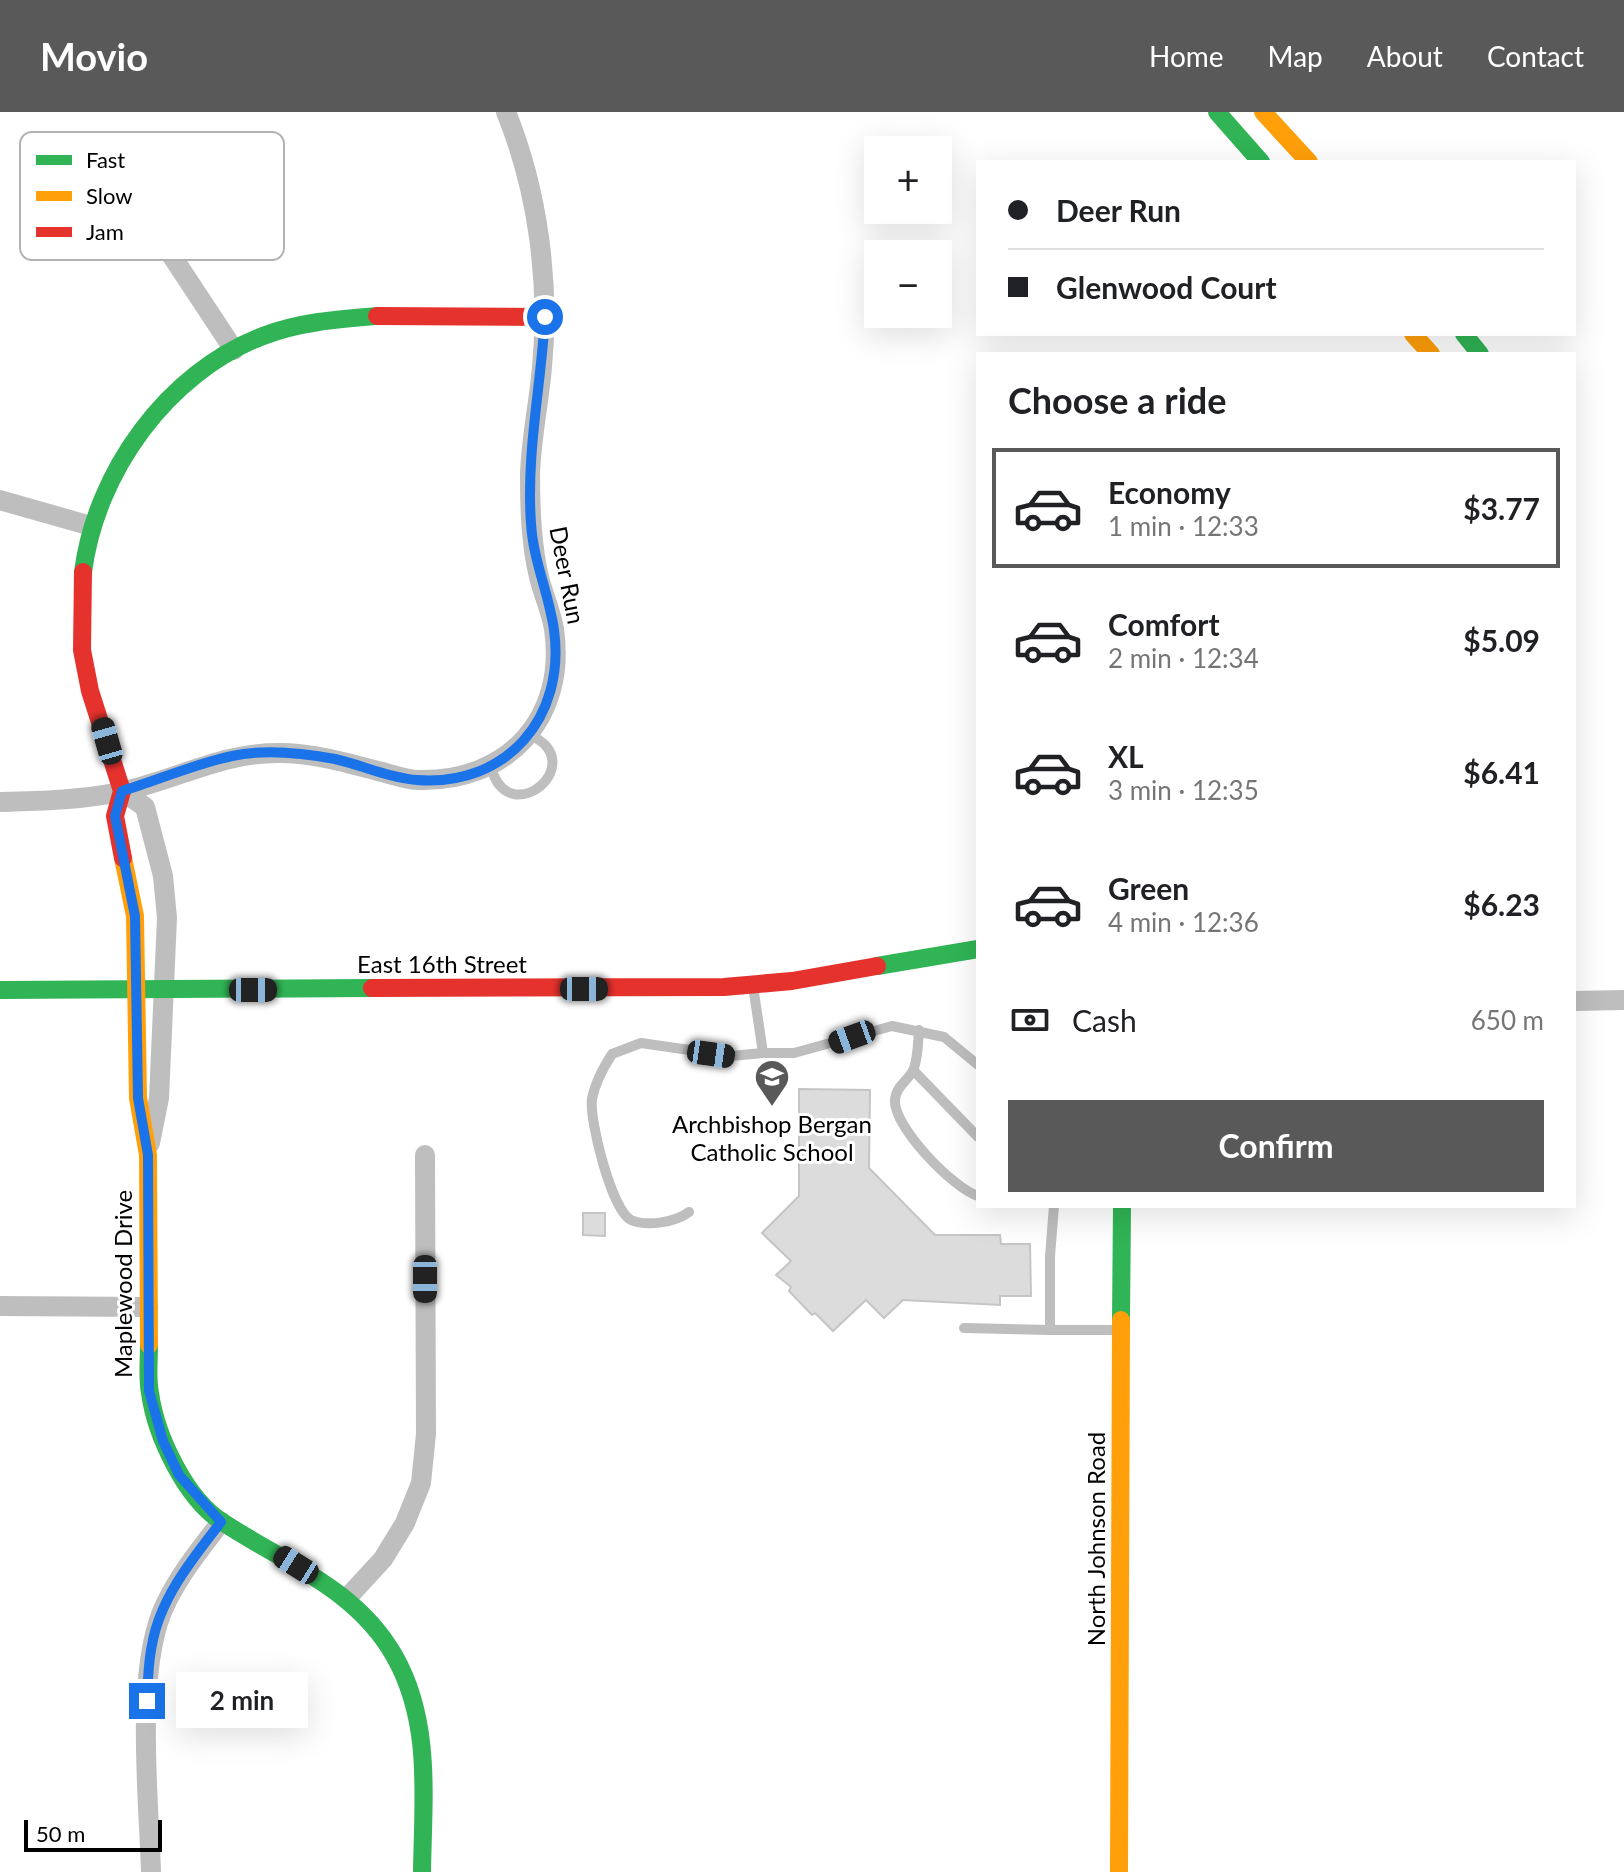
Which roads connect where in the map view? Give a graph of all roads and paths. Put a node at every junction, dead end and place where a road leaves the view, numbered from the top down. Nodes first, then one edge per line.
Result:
1 (506, 112) edge
2 (1217, 112) edge
3 (1263, 112) edge
4 (1259, 160) edge
5 (1307, 160) edge
6 (175, 260) edge
7 (545, 317) junction
8 (1415, 336) edge
9 (1466, 336) edge
10 (234, 350) junction
11 (1429, 352) edge
12 (1478, 352) edge
13 (0, 500) edge
14 (91, 526) junction
15 (530, 735) junction
16 (491, 767) junction
17 (122, 791) junction
18 (0, 802) edge
19 (976, 949) edge
20 (753, 984) junction
21 (0, 990) edge
22 (138, 991) junction
23 (163, 991) junction
24 (1624, 1000) edge
25 (1576, 1001) edge
26 (919, 1030) junction
27 (763, 1053) junction
28 (976, 1063) edge
29 (914, 1071) junction
30 (976, 1135) edge
31 (148, 1155) junction
32 (425, 1155) dead end
33 (976, 1195) edge
34 (1054, 1208) edge
35 (1122, 1208) edge
36 (689, 1212) dead end
37 (0, 1306) edge
38 (148, 1307) junction
39 (964, 1328) dead end
40 (1050, 1330) junction
41 (1120, 1330) junction
42 (221, 1522) junction
43 (348, 1597) junction
44 (151, 1872) edge
45 (422, 1872) edge
46 (1119, 1872) edge

1 - 7 street, Deer Run
2 - 4 street
3 - 5 street
6 - 10 street
7 - 10 street
7 - 15 street, Deer Run
8 - 11 street
9 - 12 street
10 - 14 street
13 - 14 street
14 - 17 street
15 - 16 street, Deer Run
15 - 16 lane
16 - 17 street, Deer Run
17 - 18 street, Deer Run
17 - 22 street, Maplewood Drive
17 - 23 street, Maplewood Drive
19 - 20 street, East 16th Street
20 - 23 street, East 16th Street
20 - 27 lane
21 - 22 street, East 16th Street
22 - 23 street, East 16th Street
22 - 31 street, Maplewood Drive
23 - 31 street, Maplewood Drive
24 - 25 street
26 - 27 lane
26 - 28 lane
26 - 29 lane
27 - 36 lane
29 - 30 lane
29 - 33 lane
31 - 38 street, Maplewood Drive
32 - 43 street
34 - 40 lane
35 - 41 street, North Johnson Road
37 - 38 street
38 - 42 street, Maplewood Drive
39 - 40 lane
40 - 41 lane
41 - 46 street, North Johnson Road
42 - 43 street, Maplewood Drive
42 - 44 street
43 - 45 street, Maplewood Drive

